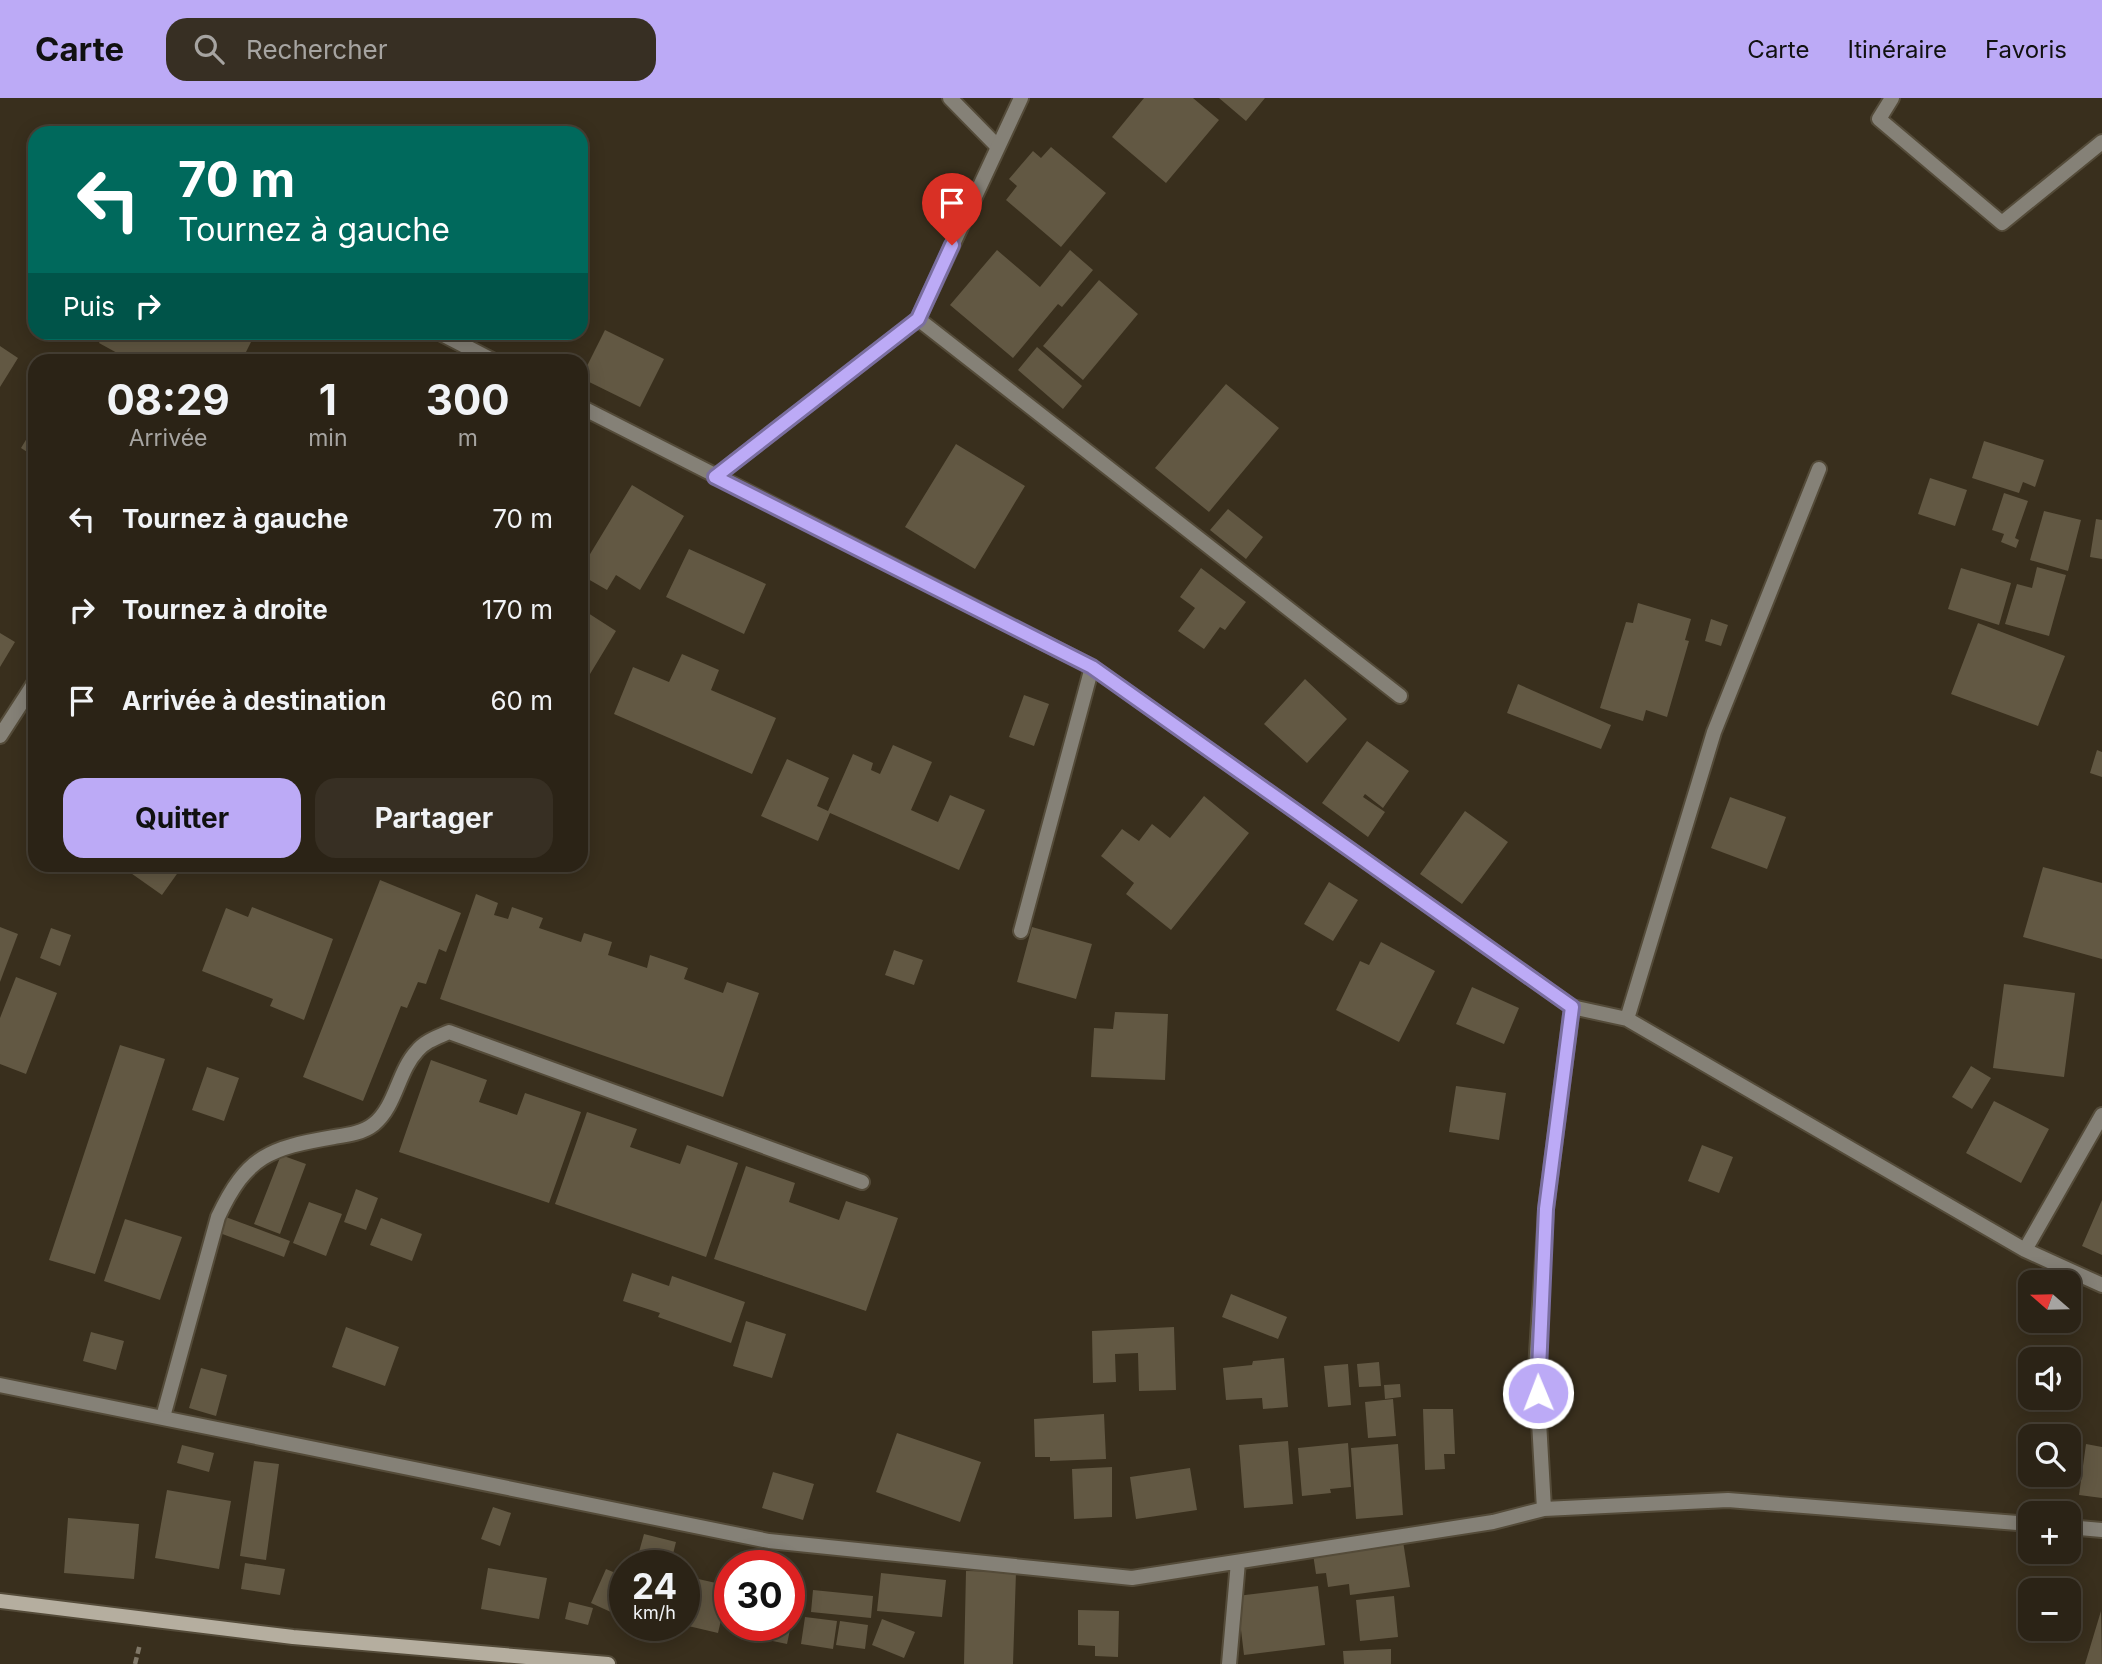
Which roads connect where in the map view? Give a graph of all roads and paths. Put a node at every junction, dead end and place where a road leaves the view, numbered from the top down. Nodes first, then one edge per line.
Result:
1 (950, 98) edge
2 (1021, 98) edge
3 (1892, 98) edge
4 (2102, 142) edge
5 (997, 146) junction
6 (918, 319) junction
7 (453, 340) edge
8 (480, 354) edge
9 (588, 411) edge
10 (1819, 469) dead end
11 (715, 477) junction
12 (1092, 667) junction
13 (28, 693) edge
14 (1400, 696) dead end
15 (0, 736) edge
16 (1021, 931) dead end
17 (1572, 1007) junction
18 (1627, 1019) junction
19 (2102, 1115) edge
20 (863, 1182) dead end
21 (2025, 1250) junction
22 (2102, 1285) edge
23 (0, 1385) edge
24 (163, 1418) junction
25 (1544, 1509) junction
26 (2018, 1523) edge
27 (2081, 1528) edge
28 (2102, 1530) edge
29 (1238, 1562) junction
30 (0, 1601) edge
31 (608, 1664) edge
32 (1229, 1664) edge

1 - 5 street
2 - 5 street
3 - 4 street
5 - 6 street
6 - 11 street
6 - 14 street
7 - 8 street
9 - 11 street
10 - 18 street
11 - 12 street
12 - 16 street
12 - 17 street
13 - 15 street
17 - 18 street
17 - 25 street
18 - 21 street
19 - 21 street
20 - 24 street
21 - 22 street
23 - 24 street
24 - 29 street
25 - 26 street
25 - 29 street
27 - 28 street
29 - 32 street
30 - 31 street

